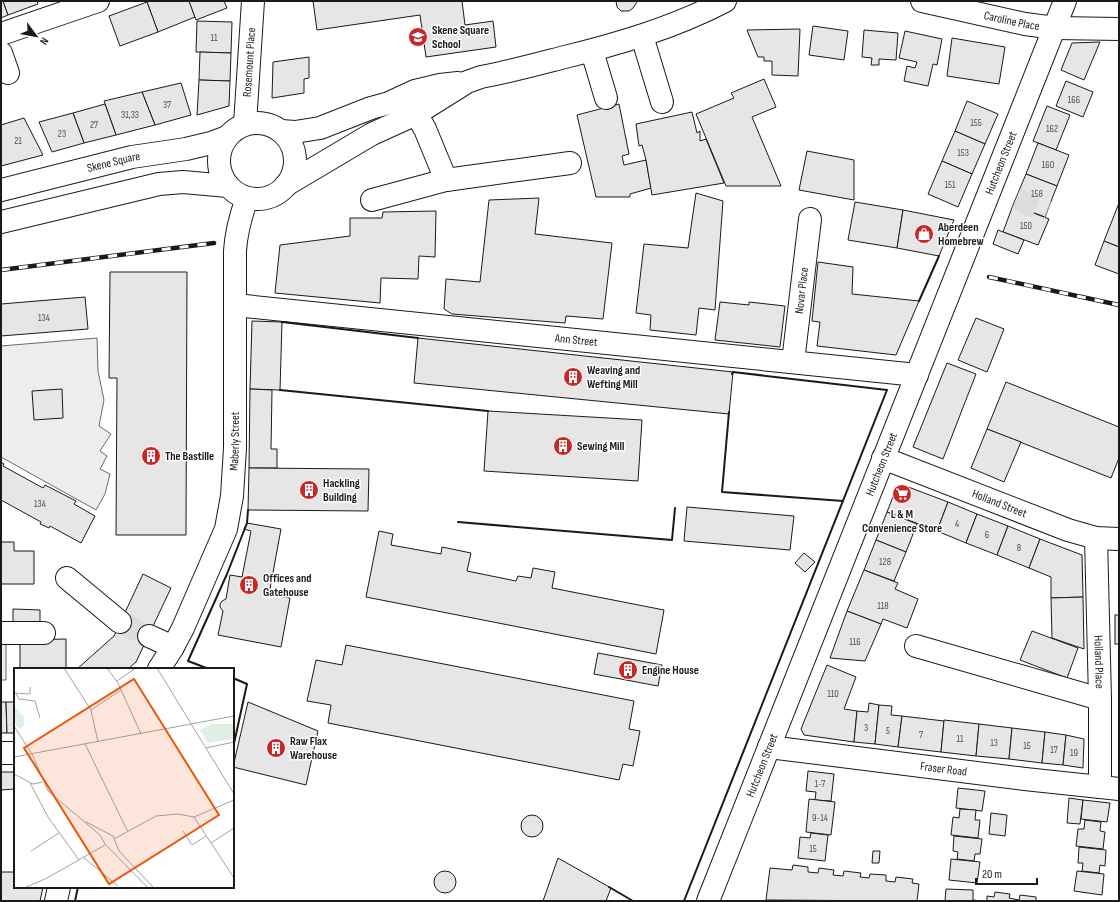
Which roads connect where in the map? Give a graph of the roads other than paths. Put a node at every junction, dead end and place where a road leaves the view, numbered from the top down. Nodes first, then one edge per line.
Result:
1 (98, 1) edge
2 (253, 1) edge
3 (726, 1) edge
4 (1064, 1) edge
5 (930, 2) edge
6 (1055, 28) junction
7 (1119, 28) edge
8 (4, 34) edge
9 (642, 36) junction
10 (592, 51) junction
11 (467, 82) junction
12 (606, 98) dead end
13 (662, 102) dead end
14 (416, 114) junction
15 (245, 124) junction
16 (281, 131) junction
17 (227, 137) junction
18 (570, 163) dead end
19 (446, 180) junction
20 (286, 185) junction
21 (228, 186) junction
22 (1, 190) edge
23 (247, 198) junction
24 (372, 200) dead end
25 (810, 219) dead end
26 (1, 222) edge
27 (235, 305) junction
28 (793, 362) junction
29 (917, 375) junction
30 (883, 458) junction
31 (1096, 538) junction
32 (1119, 539) edge
33 (67, 578) dead end
34 (120, 622) tunnel mouth
35 (1, 633) edge
36 (44, 634) dead end
37 (149, 636) tunnel mouth
38 (916, 646) dead end
39 (173, 647) junction
40 (160, 668) edge
41 (1100, 699) junction
42 (769, 747) junction
43 (1, 753) edge
44 (14, 753) edge
45 (1110, 788) edge
46 (59, 888) edge
47 (56, 901) edge
48 (708, 901) edge

1 - 8 main road
2 - 15 main road, Rosemount Place
3 - 9 main road
4 - 6 main road, Hutcheon Street
5 - 6 main road, Caroline Place
6 - 7 main road, Caroline Place
6 - 29 main road, Hutcheon Street
9 - 10 main road
9 - 13 main road
10 - 11 main road
10 - 12 main road
11 - 14 main road
11 - 16 main road
14 - 19 main road
14 - 20 main road
15 - 16 main road
15 - 17 main road
16 - 20 main road
17 - 21 main road
17 - 22 main road, Skene Square
18 - 19 main road
19 - 24 main road
20 - 23 main road
21 - 23 main road
21 - 26 main road
23 - 27 main road, Maberly Street
25 - 28 main road, Novar Place
27 - 28 main road, Ann Street
27 - 39 main road, Maberly Street
28 - 29 main road, Ann Street
29 - 30 main road, Hutcheon Street
30 - 31 main road, Holland Street
30 - 42 main road, Hutcheon Street
31 - 32 main road, Holland Street
31 - 41 main road, Holland Place
33 - 34 main road
35 - 36 main road
37 - 39 main road
38 - 41 main road
39 - 40 main road, Maberly Street
41 - 45 main road, Holland Place
42 - 45 main road, Fraser Road
42 - 48 main road, Hutcheon Street
43 - 44 main road
46 - 47 main road

